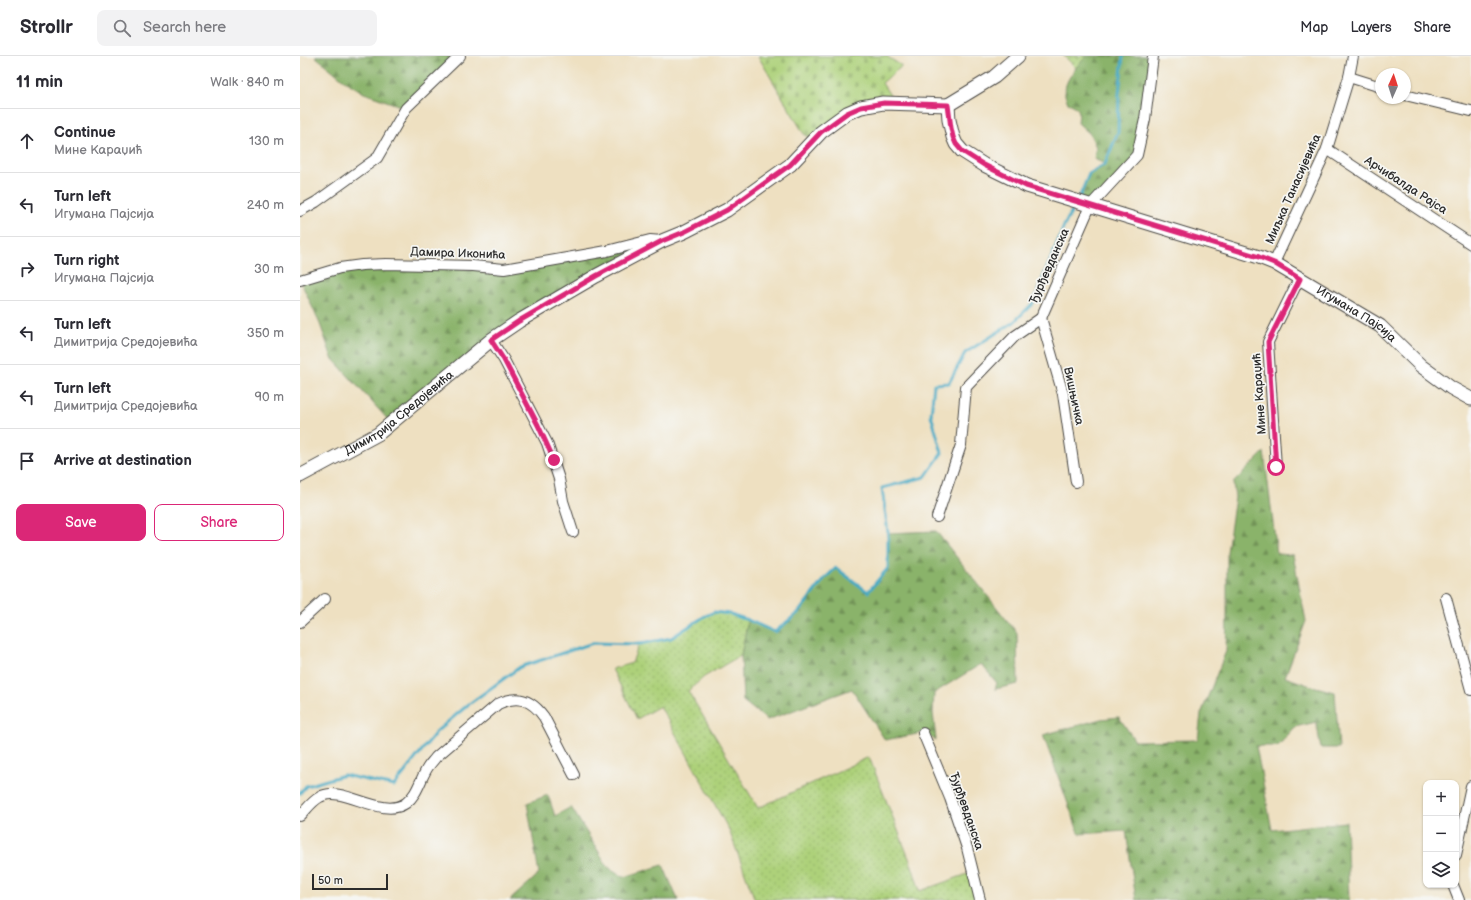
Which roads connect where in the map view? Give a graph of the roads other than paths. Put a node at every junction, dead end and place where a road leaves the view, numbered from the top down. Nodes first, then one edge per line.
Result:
1 (460, 56) edge
2 (1018, 56) edge
3 (1153, 56) edge
4 (1353, 56) edge
5 (1349, 77) junction
6 (1375, 86) edge
7 (1411, 97) edge
8 (948, 105) junction
9 (1471, 112) edge
10 (1326, 149) junction
11 (1090, 206) junction
12 (300, 211) edge
13 (662, 241) junction
14 (1471, 244) edge
15 (1274, 263) junction
16 (1300, 279) junction
17 (300, 280) edge
18 (1041, 318) junction
19 (491, 340) junction
20 (1471, 399) edge
21 (1276, 467) dead end
22 (300, 476) edge
23 (1076, 482) dead end
24 (937, 517) dead end
25 (573, 532) dead end
26 (1446, 598) dead end
27 (325, 599) dead end
28 (300, 622) edge
29 (1471, 690) edge
30 (923, 733) dead end
31 (574, 775) dead end
32 (1471, 786) edge
33 (300, 816) edge
34 (1457, 852) edge
35 (1454, 888) edge
36 (980, 900) edge
37 (1459, 900) edge

1 - 12 street
2 - 8 street
3 - 11 street, Ђурђевданска
4 - 5 street, Миљка Танасијевића
5 - 6 street
5 - 10 street, Миљка Танасијевића
7 - 9 street
8 - 11 street, Игумана Пајсија
8 - 13 street, Димитрија Средојевића
10 - 14 street, Арчибалда Рајса
10 - 15 street, Миљка Танасијевића
11 - 15 street, Игумана Пајсија
11 - 18 street, Ђурђевданска
13 - 17 street, Дамира Иконића
13 - 19 street, Димитрија Средојевића
15 - 16 street, Игумана Пајсија
16 - 20 street, Игумана Пајсија
16 - 21 street, Мине Караџић
18 - 23 street, Вишњичка
18 - 24 street, Ђурђевданска
19 - 22 street, Димитрија Средојевића
19 - 25 street
26 - 29 street
27 - 28 street
30 - 36 street, Ђурђевданска
31 - 33 street
32 - 34 street
35 - 37 street

